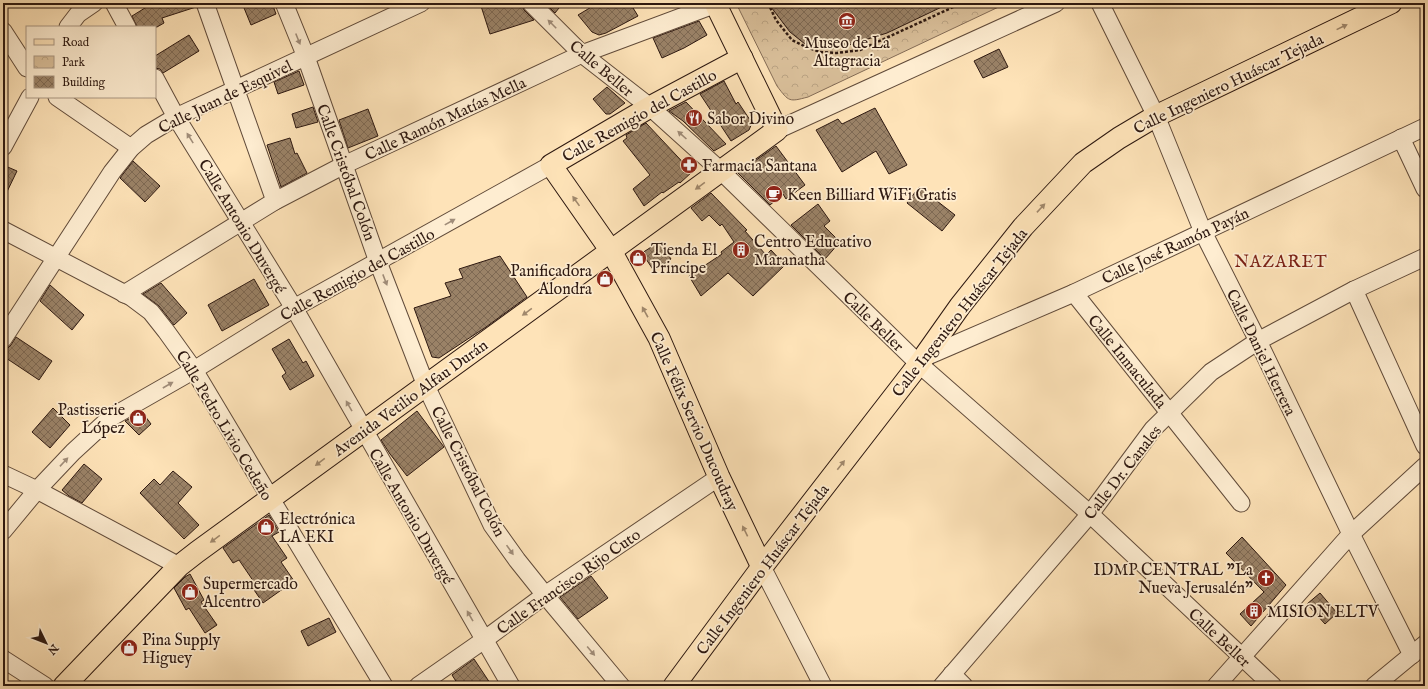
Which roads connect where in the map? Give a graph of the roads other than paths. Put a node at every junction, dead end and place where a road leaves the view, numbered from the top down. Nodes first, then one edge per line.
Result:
1 (94, 3) edge
2 (114, 3) edge
3 (205, 3) edge
4 (284, 3) edge
5 (421, 3) edge
6 (531, 3) edge
7 (1056, 3) edge
8 (1100, 3) edge
9 (1391, 3) edge
10 (716, 4) edge
11 (69, 26) edge
12 (126, 26) edge
13 (3, 31) edge
14 (582, 54) junction
15 (306, 57) junction
16 (742, 58) junction
17 (26, 66) edge
18 (156, 80) edge
19 (235, 89) junction
20 (29, 98) edge
21 (58, 98) edge
22 (650, 107) junction
23 (1156, 116) junction
24 (176, 117) junction
25 (1425, 127) edge
26 (777, 130) junction
27 (1401, 138) junction
28 (3, 147) edge
29 (132, 148) junction
30 (344, 165) junction
31 (550, 165) junction
32 (721, 171) junction
33 (1425, 188) edge
34 (275, 201) junction
35 (241, 222) junction
36 (3, 230) edge
37 (1203, 232) junction
38 (611, 251) junction
39 (56, 257) junction
40 (1425, 258) edge
41 (378, 262) junction
42 (1354, 290) junction
43 (1074, 293) junction
44 (124, 294) junction
45 (294, 308) junction
46 (3, 339) edge
47 (1258, 341) junction
48 (921, 361) junction
49 (194, 370) junction
50 (426, 386) junction
51 (1170, 414) junction
52 (363, 430) junction
53 (1425, 446) edge
54 (1425, 466) edge
55 (3, 474) edge
56 (719, 477) junction
57 (37, 490) junction
58 (271, 499) junction
59 (1241, 503) dead end
60 (1090, 514) junction
61 (3, 531) edge
62 (1351, 534) junction
63 (179, 566) junction
64 (762, 566) junction
65 (544, 595) junction
66 (484, 640) junction
67 (1419, 649) edge
68 (1241, 657) junction
69 (3, 659) edge
70 (947, 680) edge
71 (45, 686) edge
72 (64, 686) edge
73 (384, 686) edge
74 (418, 686) edge
75 (511, 686) edge
76 (621, 686) edge
77 (674, 686) edge
78 (823, 686) edge
79 (964, 686) edge
80 (1216, 686) edge
81 (1273, 686) edge
82 (1374, 686) edge

1 - 11 street
2 - 12 street
3 - 19 street
4 -> 15 street, Calle Cristóbal Colón
5 - 15 street, Calle Juan de Esquivel
14 -> 6 street, Calle Beller
7 - 26 street
8 - 23 street, Calle Daniel Herrera
23 -> 9 main road, Calle Ingeniero Huáscar Tejada
10 - 14 street, Calle Ramón Matías Mella
10 - 16 main road
13 - 17 street
14 - 22 street, Calle Beller
14 - 30 street, Calle Ramón Matías Mella
15 - 19 street, Calle Juan de Esquivel
15 - 30 street, Calle Cristóbal Colón
16 - 22 main road, Calle Remigio del Castillo
16 - 26 main road
18 - 24 street, Calle Antonio Duvergé
19 - 24 street, Calle Juan de Esquivel
19 - 34 street
20 - 28 street
21 - 29 street
22 - 31 main road, Calle Remigio del Castillo
32 -> 22 street, Calle Beller
23 - 37 street, Calle Daniel Herrera
48 -> 23 main road, Calle Ingeniero Huáscar Tejada
24 - 29 street, Calle Juan de Esquivel
35 -> 24 street, Calle Antonio Duvergé
25 - 27 street, Calle José Ramón Payán
26 - 32 main road, Avenida Vetilio Alfau Durán
27 - 33 street
27 - 37 street, Calle José Ramón Payán
29 - 39 street, Calle Juan de Esquivel
30 - 34 street, Calle Ramón Matías Mella
30 - 41 street, Calle Cristóbal Colón
38 -> 31 main road, Calle Félix Servio Ducoudray
41 -> 31 street, Calle Remigio del Castillo
32 -> 38 main road, Avenida Vetilio Alfau Durán
32 - 48 street, Calle Beller
34 - 35 street, Calle Ramón Matías Mella
35 - 44 street, Calle Ramón Matías Mella
35 - 45 street, Calle Antonio Duvergé
36 - 39 street, Calle Pedro Livio Cedeño
37 - 43 street, Calle José Ramón Payán
37 - 47 street, Calle Daniel Herrera
38 -> 50 main road, Avenida Vetilio Alfau Durán
56 -> 38 main road, Calle Félix Servio Ducoudray
39 - 44 street, Calle Pedro Livio Cedeño
39 - 46 street, Calle Juan de Esquivel
40 - 42 street, Calle Dr. Canales
41 - 45 street, Calle Remigio del Castillo
41 -> 50 street, Calle Cristóbal Colón
42 - 47 street, Calle Dr. Canales
42 - 53 street
43 - 48 street, Calle José Ramón Payán
43 - 51 street, Calle Inmaculada
44 - 49 street, Calle Pedro Livio Cedeño
45 - 49 street, Calle Remigio del Castillo
52 -> 45 street, Calle Antonio Duvergé
47 - 51 street, Calle Dr. Canales
47 - 62 street, Calle Daniel Herrera
48 - 60 street, Calle Beller
64 -> 48 main road, Calle Ingeniero Huáscar Tejada
57 -> 49 street, Calle Remigio del Castillo
49 - 58 street, Calle Pedro Livio Cedeño
50 - 52 main road, Avenida Vetilio Alfau Durán
50 -> 65 street, Calle Cristóbal Colón
51 - 59 street, Calle Inmaculada
51 - 60 street, Calle Dr. Canales
52 -> 58 main road, Avenida Vetilio Alfau Durán
66 -> 52 street, Calle Antonio Duvergé
54 - 62 street
55 - 57 street
64 -> 56 main road, Calle Félix Servio Ducoudray
56 - 65 street, Calle Francisco Rijo Cuto
57 - 61 street, Calle Remigio del Castillo
57 - 63 street
58 -> 63 main road, Avenida Vetilio Alfau Durán
58 - 73 street, Calle Pedro Livio Cedeño
60 - 68 street, Calle Beller
60 - 70 street, Calle Dr. Canales
62 - 67 street, Calle Daniel Herrera
62 - 68 street
63 - 72 main road, Avenida Vetilio Alfau Durán
64 - 77 main road, Calle Ingeniero Huáscar Tejada
64 - 78 street, Calle Félix Servio Ducoudray
65 - 66 street, Calle Francisco Rijo Cuto
65 -> 76 street, Calle Cristóbal Colón
66 - 74 street, Calle Francisco Rijo Cuto
66 - 75 street, Calle Antonio Duvergé
67 - 82 street
68 - 80 street
68 - 81 street, Calle Beller
69 - 71 street
70 - 79 street

